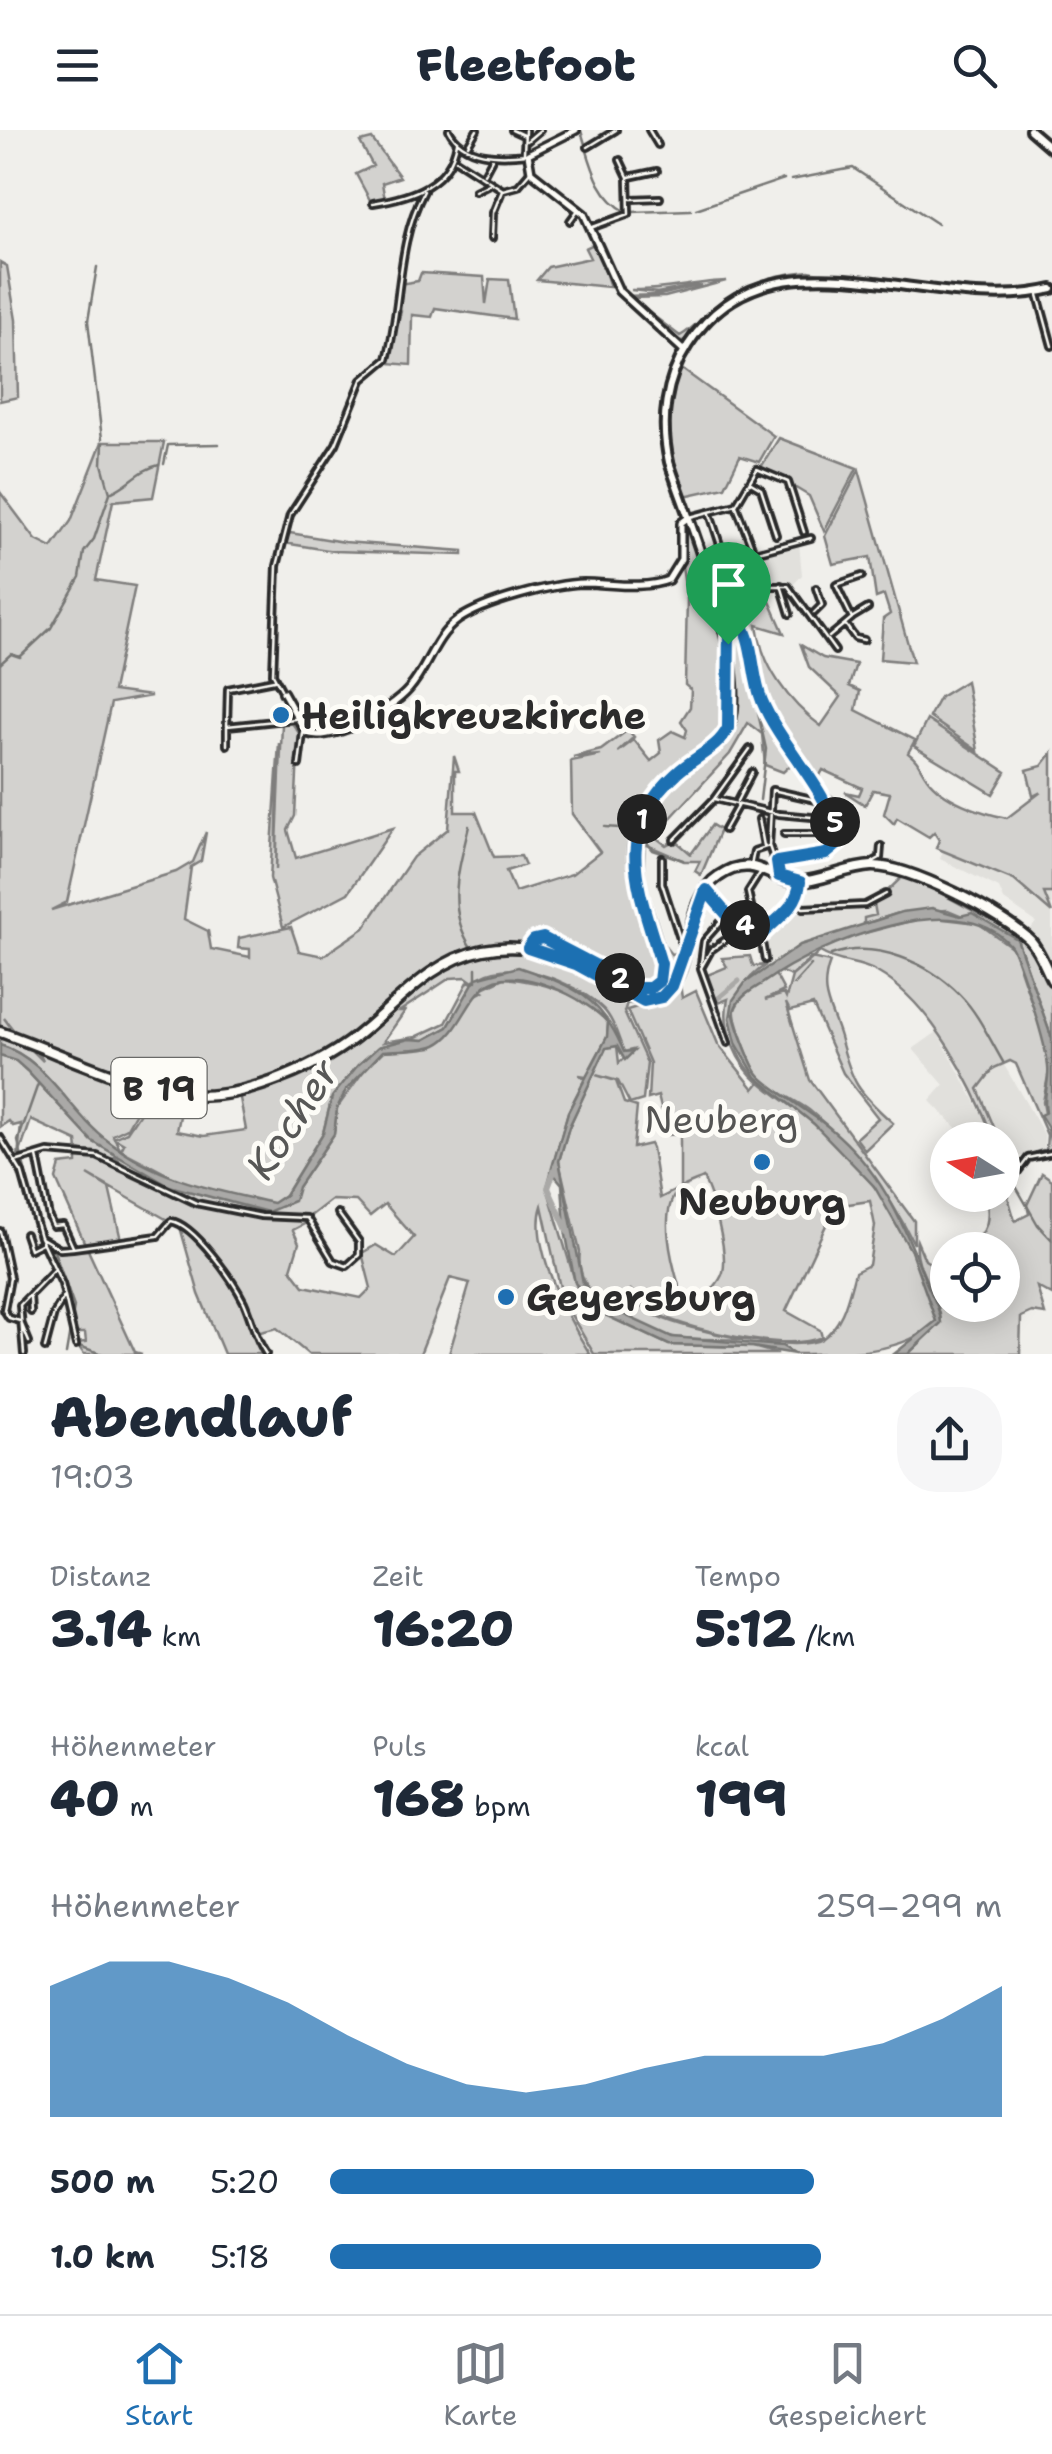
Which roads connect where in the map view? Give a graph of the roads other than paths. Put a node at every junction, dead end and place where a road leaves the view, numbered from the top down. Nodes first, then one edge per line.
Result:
1 (477, 130) edge
2 (512, 130) edge
3 (525, 130) edge
4 (540, 130) edge
5 (576, 130) edge
6 (616, 130) edge
7 (649, 130) edge
8 (1030, 130) edge
9 (448, 132) edge
10 (526, 139) junction
11 (457, 142) junction
12 (658, 145) dead end
13 (468, 146) junction
14 (588, 147) dead end
15 (1052, 149) edge
16 (526, 154) junction
17 (493, 158) junction
18 (454, 160) junction
19 (620, 160) dead end
20 (657, 171) dead end
21 (532, 172) junction
22 (483, 175) junction
23 (628, 178) junction
24 (490, 183) junction
25 (475, 190) dead end
26 (503, 190) junction
27 (424, 191) junction
28 (660, 198) dead end
29 (630, 199) junction
30 (373, 203) dead end
31 (578, 209) junction
32 (570, 221) dead end
33 (592, 227) junction
34 (492, 238) dead end
35 (1052, 289) edge
36 (1037, 292) junction
37 (1052, 346) edge
38 (684, 351) junction
39 (749, 482) junction
40 (736, 505) junction
41 (709, 512) junction
42 (689, 517) junction
43 (804, 532) dead end
44 (776, 535) dead end
45 (812, 538) dead end
46 (754, 552) junction
47 (727, 560) junction
48 (862, 576) dead end
49 (780, 584) junction
50 (816, 588) dead end
51 (747, 594) junction
52 (716, 604) junction
53 (868, 608) dead end
54 (790, 614) dead end
55 (812, 614) junction
56 (853, 617) junction
57 (844, 623) junction
58 (828, 638) junction
59 (864, 640) dead end
60 (728, 644) junction
61 (835, 651) dead end
62 (274, 680) junction
63 (283, 692) joint
64 (297, 719) junction
65 (227, 726) junction
66 (304, 731) junction
67 (227, 746) dead end
68 (750, 749) dead end
69 (299, 765) dead end
70 (752, 772) dead end
71 (714, 798) junction
72 (829, 803) junction
73 (737, 804) junction
74 (767, 810) junction
75 (834, 819) junction
76 (758, 820) dead end
77 (724, 830) dead end
78 (784, 834) dead end
79 (838, 834) junction
80 (674, 840) dead end
81 (766, 846) junction
82 (881, 846) dead end
83 (662, 858) dead end
84 (777, 862) junction
85 (863, 867) junction
86 (761, 868) junction
87 (779, 876) junction
88 (800, 882) junction
89 (706, 890) junction
90 (886, 894) dead end
91 (796, 902) junction
92 (727, 914) junction
93 (746, 925) junction
94 (755, 930) junction
95 (761, 935) junction
96 (528, 948) junction
97 (684, 949) junction
98 (765, 960) dead end
99 (701, 968) junction
100 (1052, 980) edge
101 (0, 1032) edge
102 (728, 1043) dead end
103 (0, 1136) edge
104 (1052, 1153) edge
105 (36, 1154) junction
106 (19, 1161) junction
107 (1020, 1170) edge
108 (338, 1212) dead end
109 (0, 1231) edge
110 (25, 1234) dead end
111 (40, 1237) junction
112 (43, 1242) junction
113 (73, 1248) junction
114 (54, 1270) junction
115 (30, 1294) junction
116 (65, 1296) junction
117 (30, 1312) dead end
118 (20, 1323) junction
119 (29, 1342) dead end
120 (76, 1345) dead end
121 (45, 1348) dead end
122 (24, 1354) edge
123 (266, 1354) edge

1 - 13 street
2 - 10 street
3 - 10 street
4 - 10 street
5 - 16 street
6 - 14 street
7 - 12 street
8 - 15 main road
9 - 11 street
10 - 16 street
11 - 13 street
11 - 18 street
13 - 17 street
16 - 17 street
16 - 21 street
17 - 22 street
18 - 22 street
18 - 27 street
19 - 23 street
20 - 23 street
21 - 26 street
21 - 31 street
22 - 24 street
23 - 29 street
24 - 25 street
24 - 26 street
26 - 34 street
27 - 30 street
27 - 62 street
28 - 29 street
29 - 33 street
31 - 32 street
31 - 33 street
33 - 38 street
35 - 36 main road
36 - 37 street
36 - 38 main road
38 - 42 main road
39 - 40 street
39 - 43 street
39 - 44 street
40 - 41 street
40 - 46 street
41 - 42 street
41 - 47 street
42 - 52 main road
42 - 66 street
45 - 46 street
46 - 47 street
47 - 51 street
48 - 56 street
49 - 51 street
49 - 54 street
49 - 55 street
50 - 55 street
51 - 52 street
52 - 60 main road
53 - 56 street
55 - 58 street
56 - 57 street
57 - 58 street
57 - 59 street
58 - 61 street
60 - 72 street
60 - 96 main road
62 - 63 street
62 - 65 street
63 - 64 street
64 - 65 street
64 - 66 street
65 - 67 street
66 - 69 street
68 - 71 street
70 - 73 street
71 - 73 street
71 - 80 street
72 - 74 street
72 - 75 street
73 - 74 street
73 - 77 street
74 - 75 street
74 - 81 street
75 - 79 street
76 - 81 street
78 - 79 street
79 - 84 street
81 - 84 street
81 - 86 street
82 - 85 street
83 - 97 street
84 - 86 street
84 - 87 street
85 - 88 main road
85 - 100 main road
86 - 87 main road
86 - 89 main road
86 - 94 street
87 - 88 main road
88 - 91 street
89 - 92 street
89 - 97 main road, B 19
90 - 91 street
91 - 95 street
92 - 93 street
92 - 99 street
93 - 94 street
93 - 99 street
94 - 95 street
95 - 98 street
96 - 97 main road, B 19
96 - 101 main road, B 19
99 - 102 street
103 - 106 street
104 - 107 street
105 - 106 street
105 - 108 street
105 - 113 street
106 - 111 street
109 - 118 street
110 - 112 street
111 - 112 street
111 - 113 street
112 - 114 street
113 - 123 street
114 - 115 street
114 - 116 street
115 - 117 street
115 - 118 street
116 - 120 street
116 - 121 street
118 - 119 street
118 - 122 street

